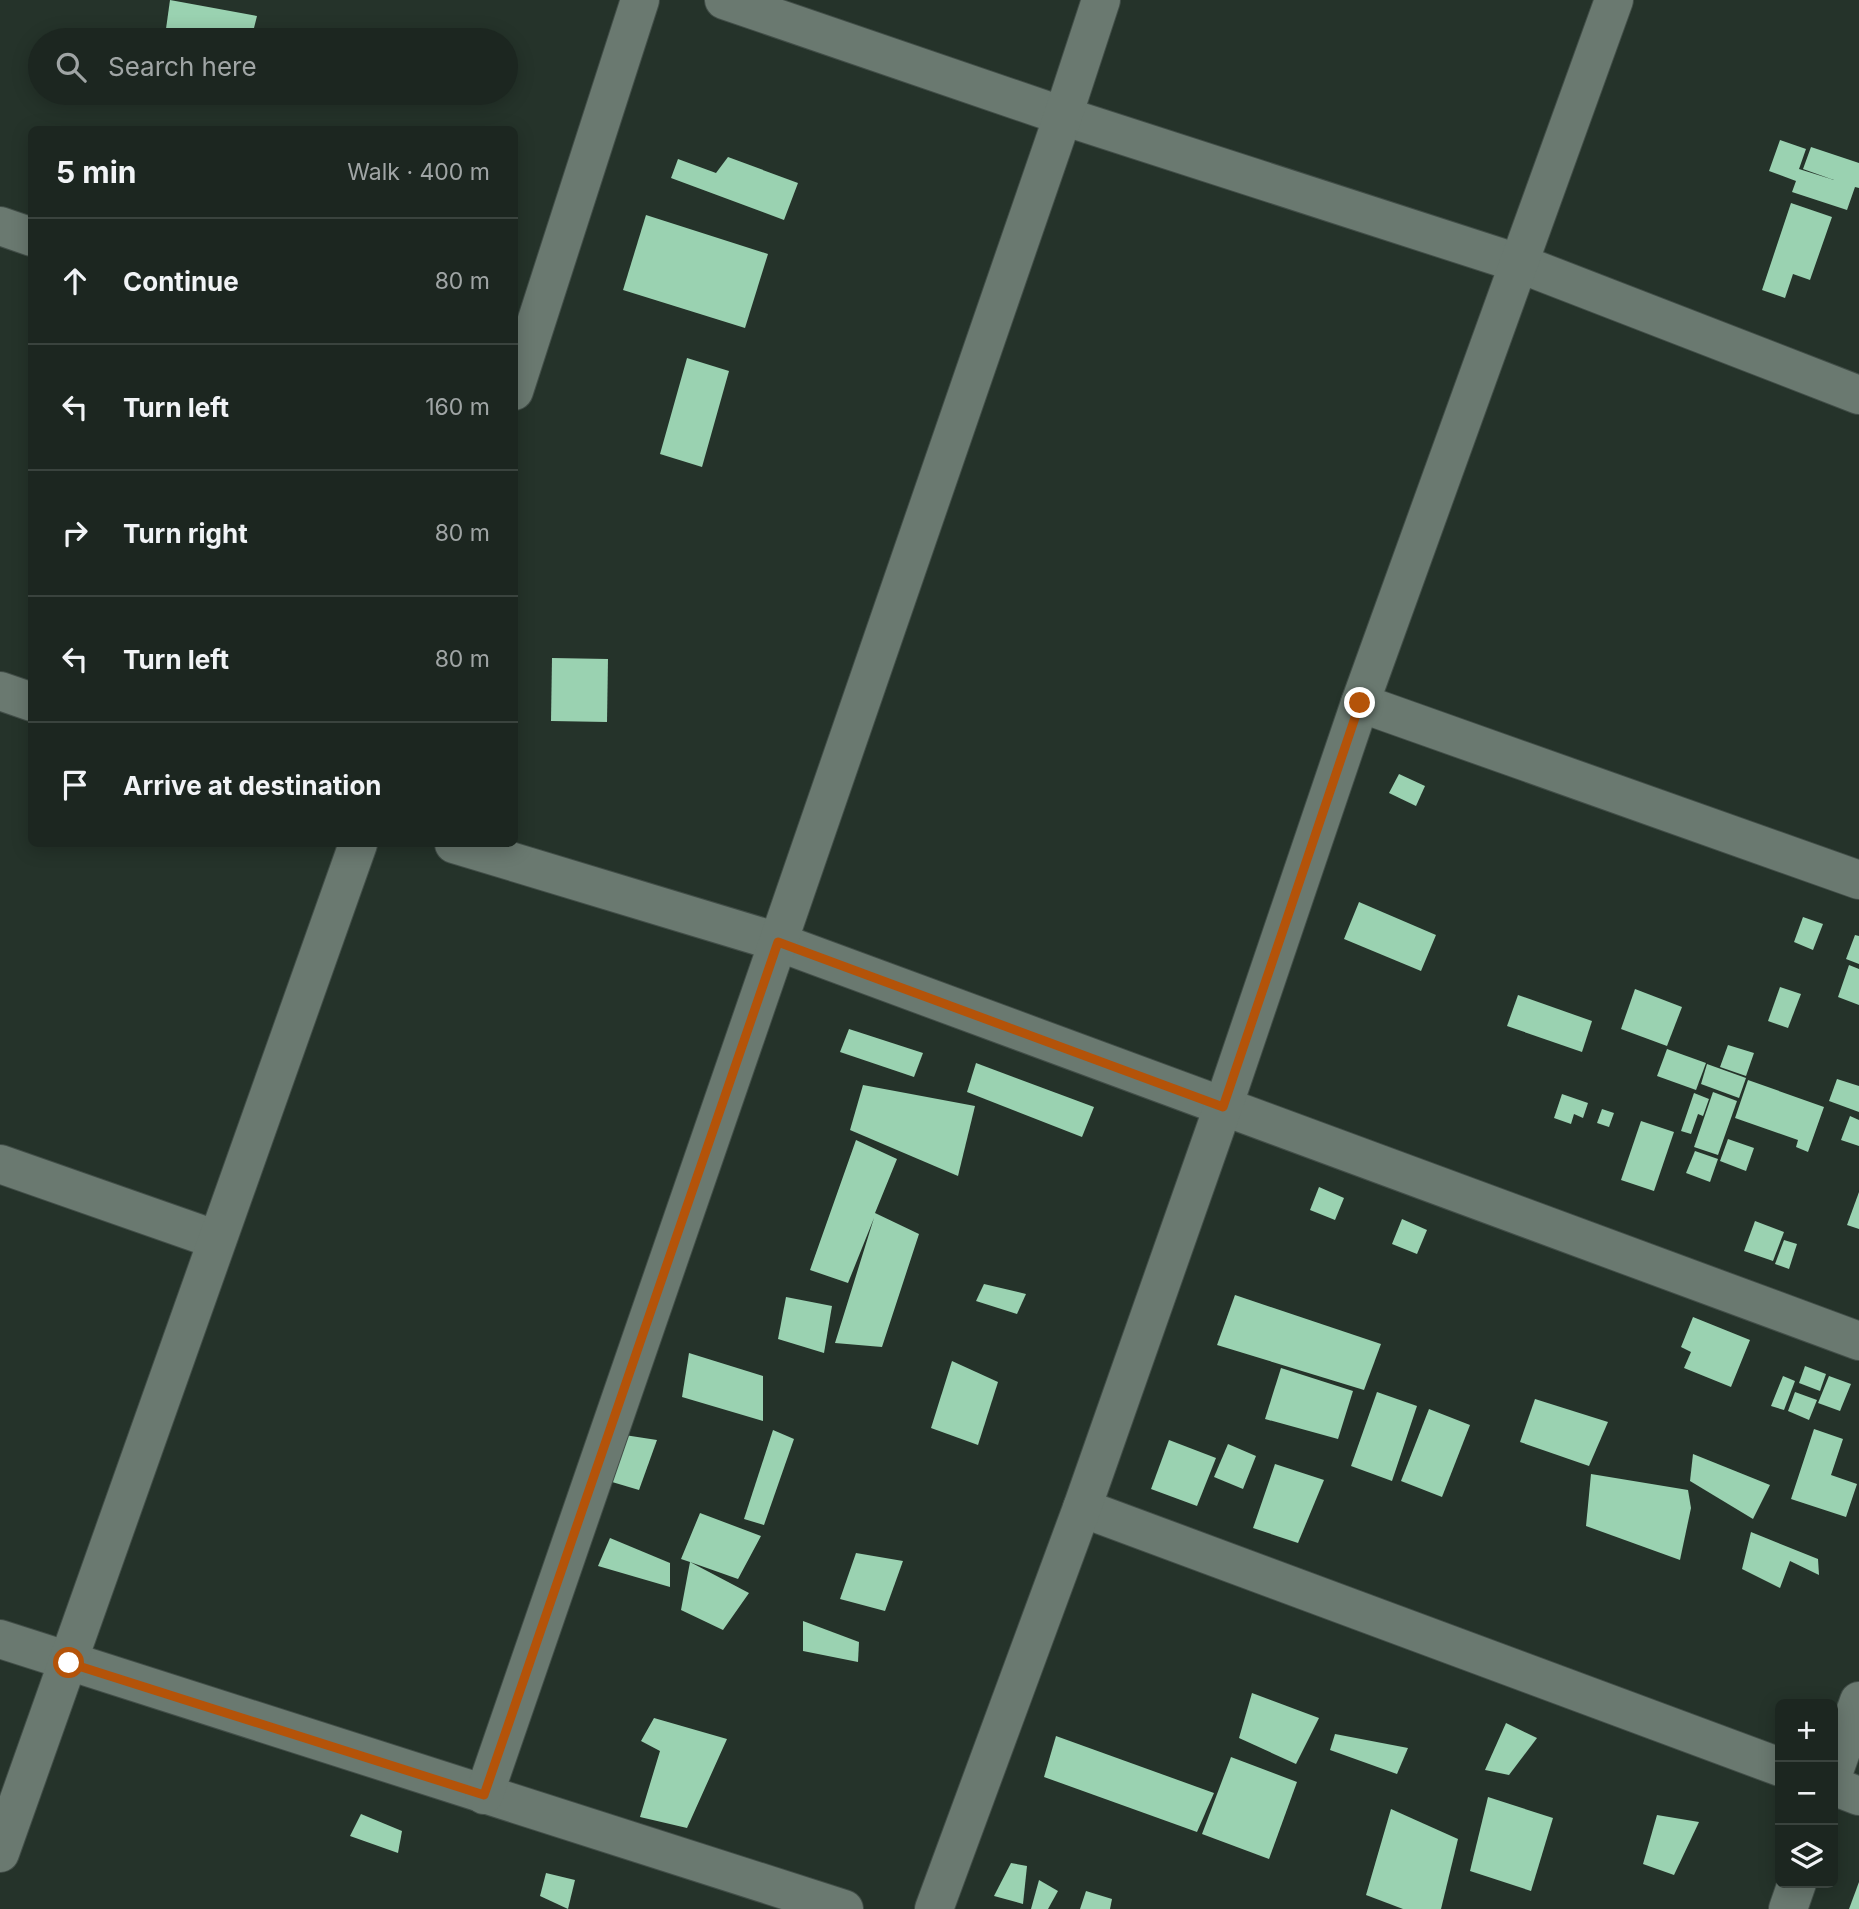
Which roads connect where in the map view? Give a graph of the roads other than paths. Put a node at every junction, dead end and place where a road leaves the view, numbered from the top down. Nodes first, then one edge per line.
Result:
1 (640, 0) edge
2 (724, 0) edge
3 (1101, 0) edge
4 (1614, 0) edge
5 (1063, 116) junction
6 (0, 226) edge
7 (28, 236) edge
8 (1518, 263) junction
9 (518, 379) edge
10 (1859, 395) edge
11 (0, 691) edge
12 (28, 701) edge
13 (1360, 703) junction
14 (357, 847) edge
15 (464, 847) edge
16 (1859, 880) edge
17 (778, 942) junction
18 (1223, 1107) junction
19 (0, 1164) edge
20 (217, 1240) junction
21 (1859, 1341) edge
22 (1082, 1508) junction
23 (0, 1639) edge
24 (69, 1663) junction
25 (1859, 1701) edge
26 (1837, 1762) edge
27 (1775, 1765) edge
28 (1838, 1788) edge
29 (484, 1795) junction
30 (1859, 1796) edge
31 (0, 1853) edge
32 (1795, 1888) edge
33 (844, 1909) edge
34 (934, 1909) edge
35 (1788, 1909) edge

1 - 9 street
2 - 5 street
3 - 5 street
4 - 8 street
5 - 8 street
5 - 17 street
6 - 7 street
8 - 10 street
8 - 13 street
11 - 12 street
13 - 16 street
13 - 18 street
14 - 20 street
15 - 17 street
17 - 18 street
17 - 29 street
18 - 21 street
18 - 22 street
19 - 20 street
20 - 24 street
22 - 27 street
22 - 34 street
23 - 24 street
24 - 29 street
24 - 31 street
25 - 26 street
28 - 30 street
29 - 33 street
32 - 35 street

